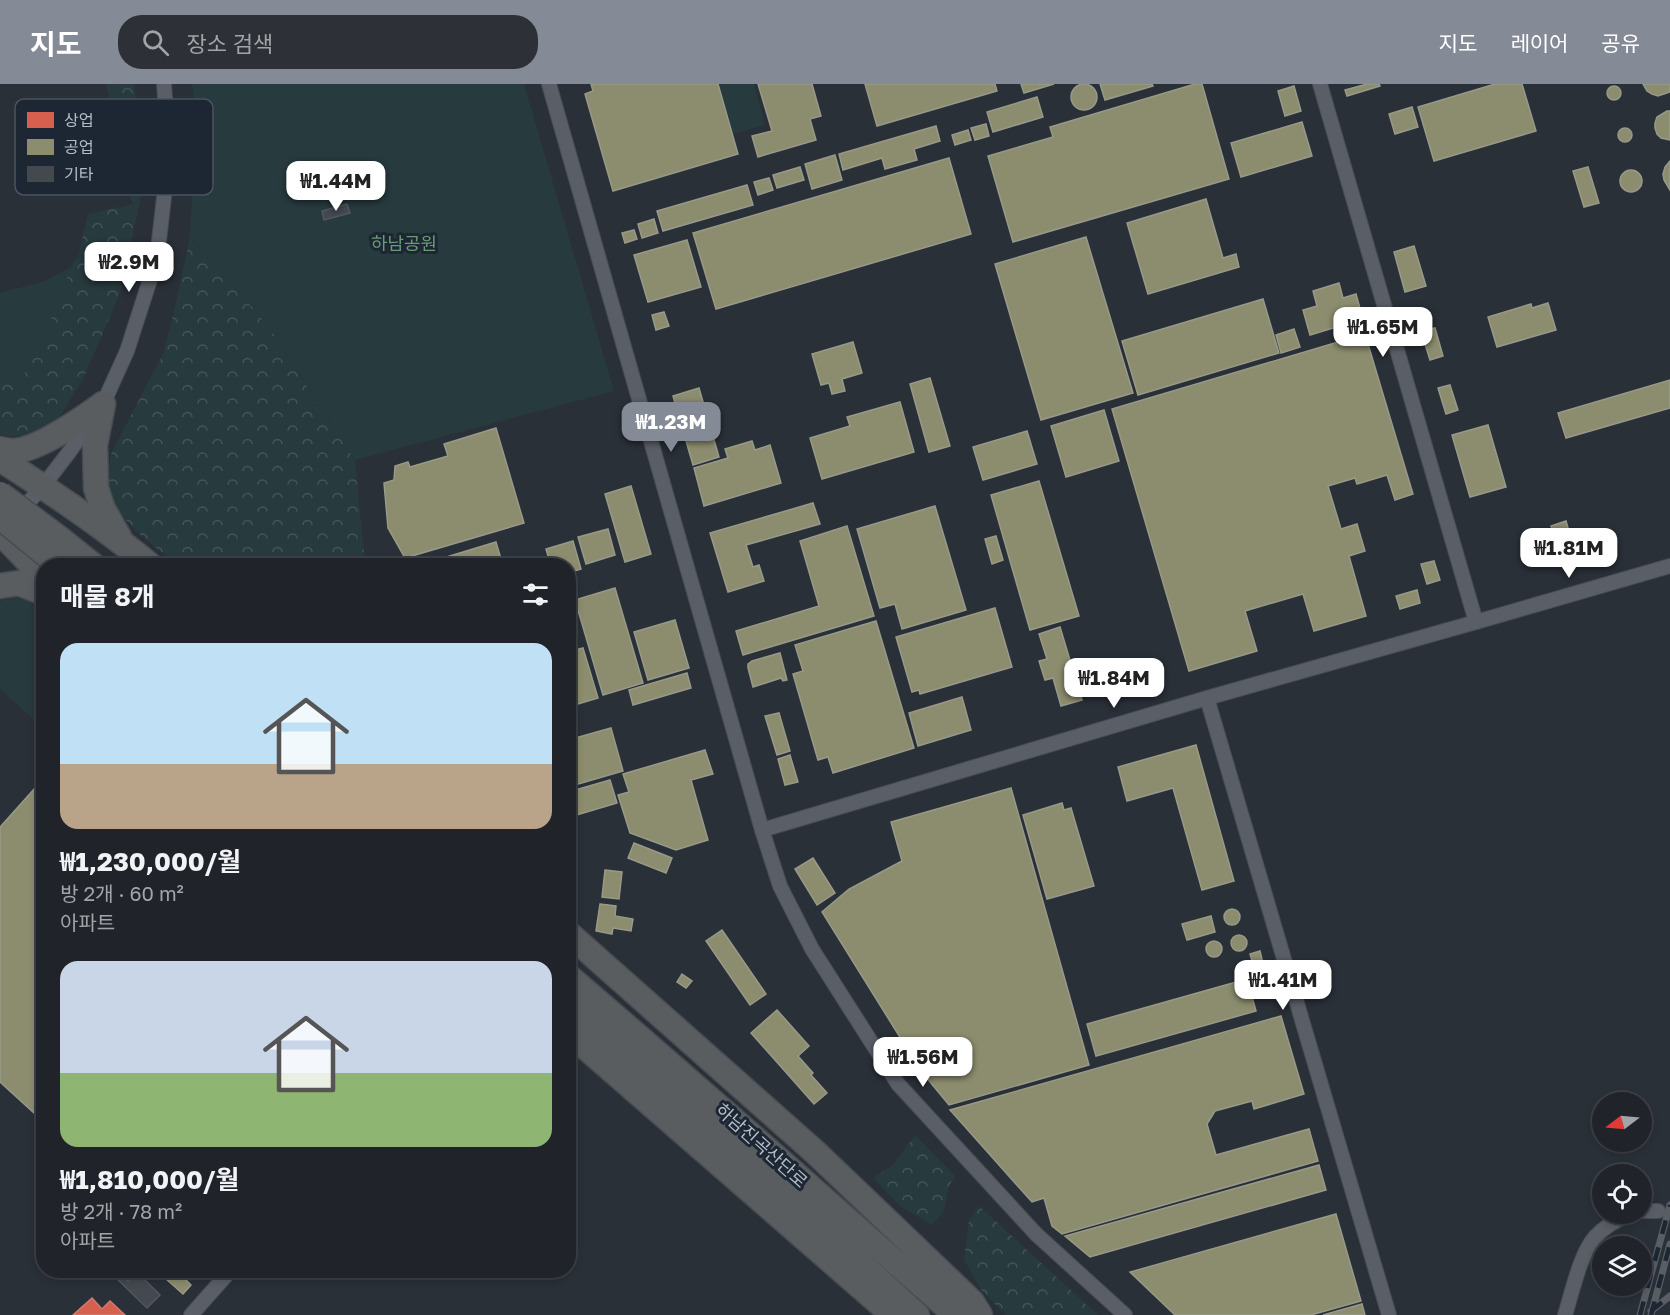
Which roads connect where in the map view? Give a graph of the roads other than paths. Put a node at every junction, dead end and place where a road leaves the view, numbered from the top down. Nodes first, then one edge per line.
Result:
1 (164, 84) edge
2 (549, 84) edge
3 (1320, 84) edge
4 (165, 99) edge
5 (165, 195) edge
6 (103, 405) junction
7 (0, 449) edge
8 (0, 459) edge
9 (43, 486) junction
10 (0, 494) edge
11 (0, 529) edge
12 (121, 540) junction
13 (47, 558) edge
14 (84, 558) edge
15 (142, 558) edge
16 (1670, 566) edge
17 (36, 569) edge
18 (0, 586) edge
19 (36, 590) edge
20 (1476, 622) junction
21 (1207, 698) junction
22 (762, 830) junction
23 (576, 940) edge
24 (576, 983) edge
25 (576, 1012) edge
26 (576, 1039) edge
27 (1652, 1211) edge
28 (1658, 1211) dead end
29 (1612, 1224) edge
30 (224, 1278) edge
31 (191, 1315) edge
32 (893, 1315) edge
33 (917, 1315) edge
34 (956, 1315) edge
35 (980, 1315) edge
36 (1125, 1315) edge
37 (1389, 1315) edge
38 (1565, 1315) edge

1 - 4 street
2 - 22 street
3 - 20 street
5 - 6 street
6 - 7 highway
6 - 9 street
6 - 12 highway
8 - 9 highway
9 - 11 street
9 - 12 highway
10 - 14 highway, bridge
11 - 13 highway, bridge
11 - 17 highway
12 - 15 highway
16 - 20 street
18 - 19 highway
20 - 21 street
21 - 22 street
21 - 37 street
22 - 36 street
23 - 35 highway
24 - 34 highway, 하남진곡산단로
25 - 33 highway, 하남진곡산단로
26 - 32 highway
27 - 28 street
29 - 38 street
30 - 31 street

